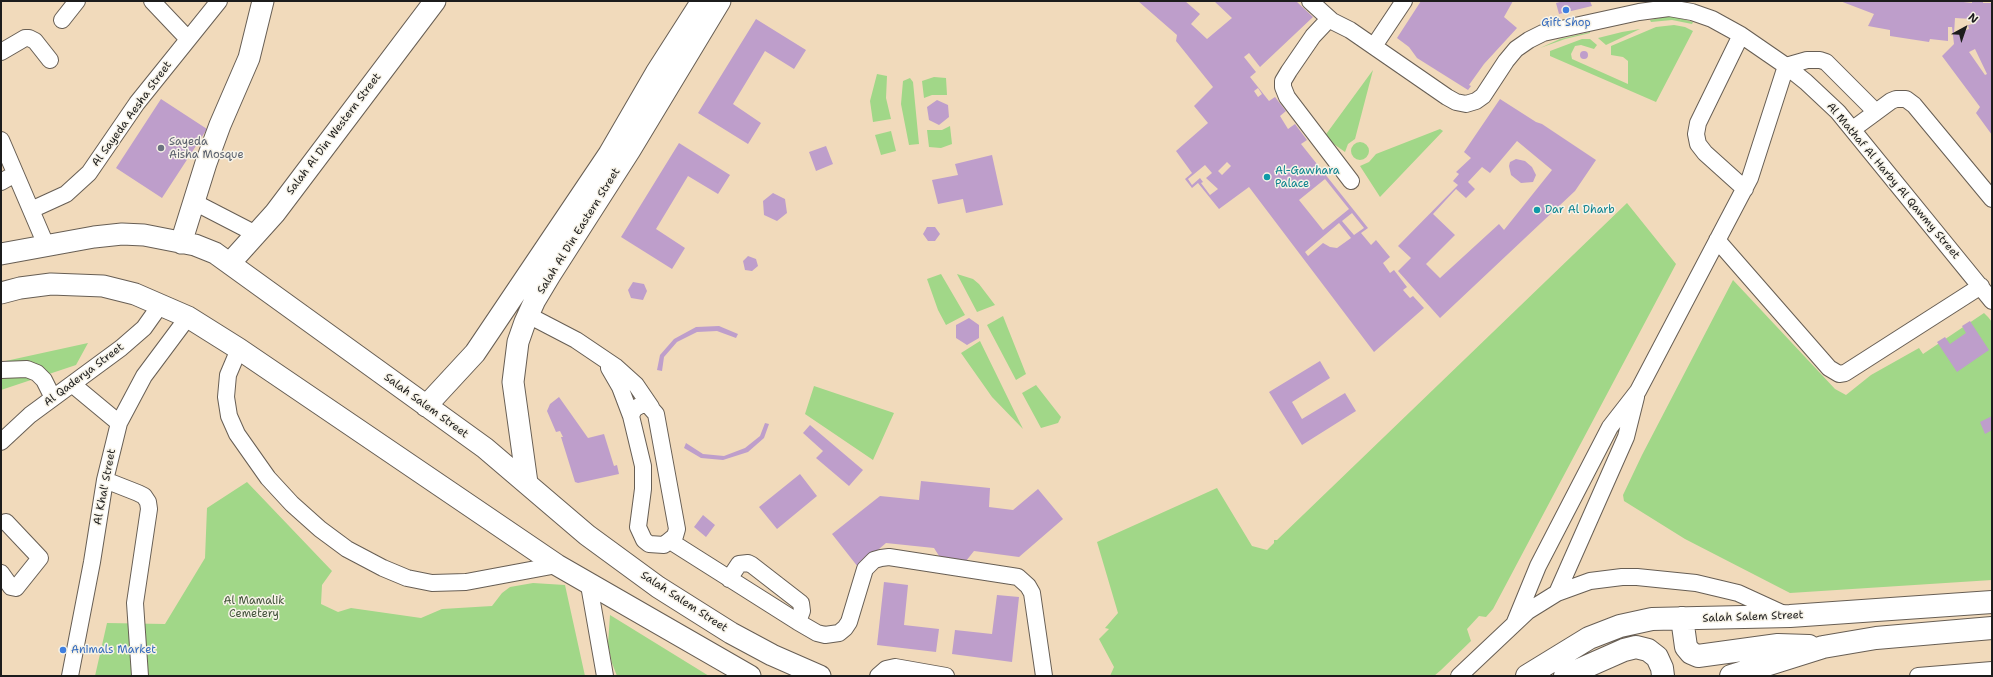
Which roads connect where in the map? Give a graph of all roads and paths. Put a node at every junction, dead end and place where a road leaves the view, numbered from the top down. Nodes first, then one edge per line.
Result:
1 (77, 1) edge
2 (152, 1) edge
3 (219, 1) edge
4 (435, 1) edge
5 (702, 1) edge
6 (720, 1) edge
7 (1310, 1) edge
8 (1404, 1) edge
9 (260, 3) edge
10 (1329, 19) junction
11 (62, 20) dead end
12 (1741, 35) junction
13 (188, 39) junction
14 (1374, 46) junction
15 (1, 52) edge
16 (50, 60) dead end
17 (1786, 66) junction
18 (1876, 112) junction
19 (1853, 129) junction
20 (1, 140) edge
21 (8, 178) edge
22 (1351, 181) dead end
23 (1745, 188) junction
24 (1992, 199) edge
25 (194, 202) junction
26 (31, 210) junction
27 (256, 234) junction
28 (1717, 240) junction
29 (181, 243) junction
30 (46, 245) junction
31 (1, 254) edge
32 (230, 263) junction
33 (1981, 286) junction
34 (1, 293) edge
35 (1992, 301) edge
36 (161, 304) junction
37 (528, 315) junction
38 (188, 317) junction
39 (239, 349) junction
40 (604, 360) junction
41 (1, 370) edge
42 (72, 384) junction
43 (1638, 391) junction
44 (53, 398) junction
45 (426, 406) junction
46 (651, 407) junction
47 (631, 416) junction
48 (119, 423) junction
49 (1, 442) edge
50 (105, 480) junction
51 (527, 484) junction
52 (6, 522) dead end
53 (670, 541) junction
54 (557, 566) junction
55 (1, 573) edge
56 (729, 579) junction
57 (589, 585) junction
58 (1557, 593) junction
59 (1992, 602) edge
60 (1790, 616) junction
61 (1682, 618) junction
62 (798, 622) junction
63 (1515, 622) junction
64 (1992, 628) edge
65 (1823, 647) junction
66 (1992, 670) edge
67 (70, 676) edge
68 (140, 676) edge
69 (605, 676) edge
70 (750, 676) edge
71 (820, 676) edge
72 (878, 676) edge
73 (946, 676) edge
74 (1044, 676) edge
75 (1460, 676) edge
76 (1527, 676) edge
77 (1566, 676) edge
78 (1663, 676) edge
79 (1731, 676) edge
80 (1918, 676) edge

1 - 11 street
2 - 13 street
3 - 13 street, Al Sayeda Aesha Street
4 - 27 main road, Salah Al Din Western Street
5 - 45 main road, Salah Al Din Eastern Street
6 - 37 main road, Salah Al Din Eastern Street
7 - 10 street, Al Mathaf Al Harby Al Qawmy Street
8 - 14 street
9 - 25 main road
10 - 14 street, Al Mathaf Al Harby Al Qawmy Street
10 - 22 street
12 - 14 street, Al Mathaf Al Harby Al Qawmy Street
12 - 17 street, Al Mathaf Al Harby Al Qawmy Street
12 - 23 street
13 - 26 street, Al Sayeda Aesha Street
15 - 16 street
17 - 18 street
17 - 19 street, Al Mathaf Al Harby Al Qawmy Street
17 - 23 street
18 - 19 street
18 - 24 street
19 - 33 street, Al Mathaf Al Harby Al Qawmy Street
20 - 21 street
21 - 26 street
23 - 28 street
25 - 27 street
25 - 29 main road
26 - 30 street
27 - 32 main road, Salah Al Din Western Street
28 - 33 street
28 - 43 street
29 - 30 main road, Salah Salem Street
29 - 32 main road, Salah Salem Street
30 - 31 main road, Salah Salem Street
32 - 45 main road, Salah Salem Street
33 - 35 street, Al Mathaf Al Harby Al Qawmy Street
34 - 36 main road
36 - 38 main road
36 - 42 street, Al Qaderya Street
37 - 40 street
37 - 51 main road, Salah Al Din Eastern Street
38 - 39 main road
38 - 48 street, Al Khal' Street
39 - 54 main road
39 - 54 street
40 - 46 street
40 - 47 street
41 - 44 street
42 - 44 street, Al Qaderya Street
42 - 48 street
43 - 58 street
43 - 63 street
44 - 49 street, Al Qaderya Street
45 - 51 main road, Salah Salem Street
46 - 47 street
46 - 53 street
47 - 53 street
48 - 50 street, Al Khal' Street
50 - 67 street, Al Khal' Street
50 - 68 street
51 - 71 main road, Salah Salem Street
52 - 55 street
53 - 56 street
54 - 57 main road
56 - 62 street
56 - 62 street
57 - 69 street
57 - 70 main road
58 - 60 street
58 - 63 street
59 - 60 highway, Salah Salem Street
60 - 61 highway, Salah Salem Street
61 - 65 highway
61 - 76 highway, Salah Salem Street
62 - 74 street
63 - 75 street
64 - 65 highway
65 - 79 highway
66 - 80 street
72 - 73 street
77 - 78 highway

